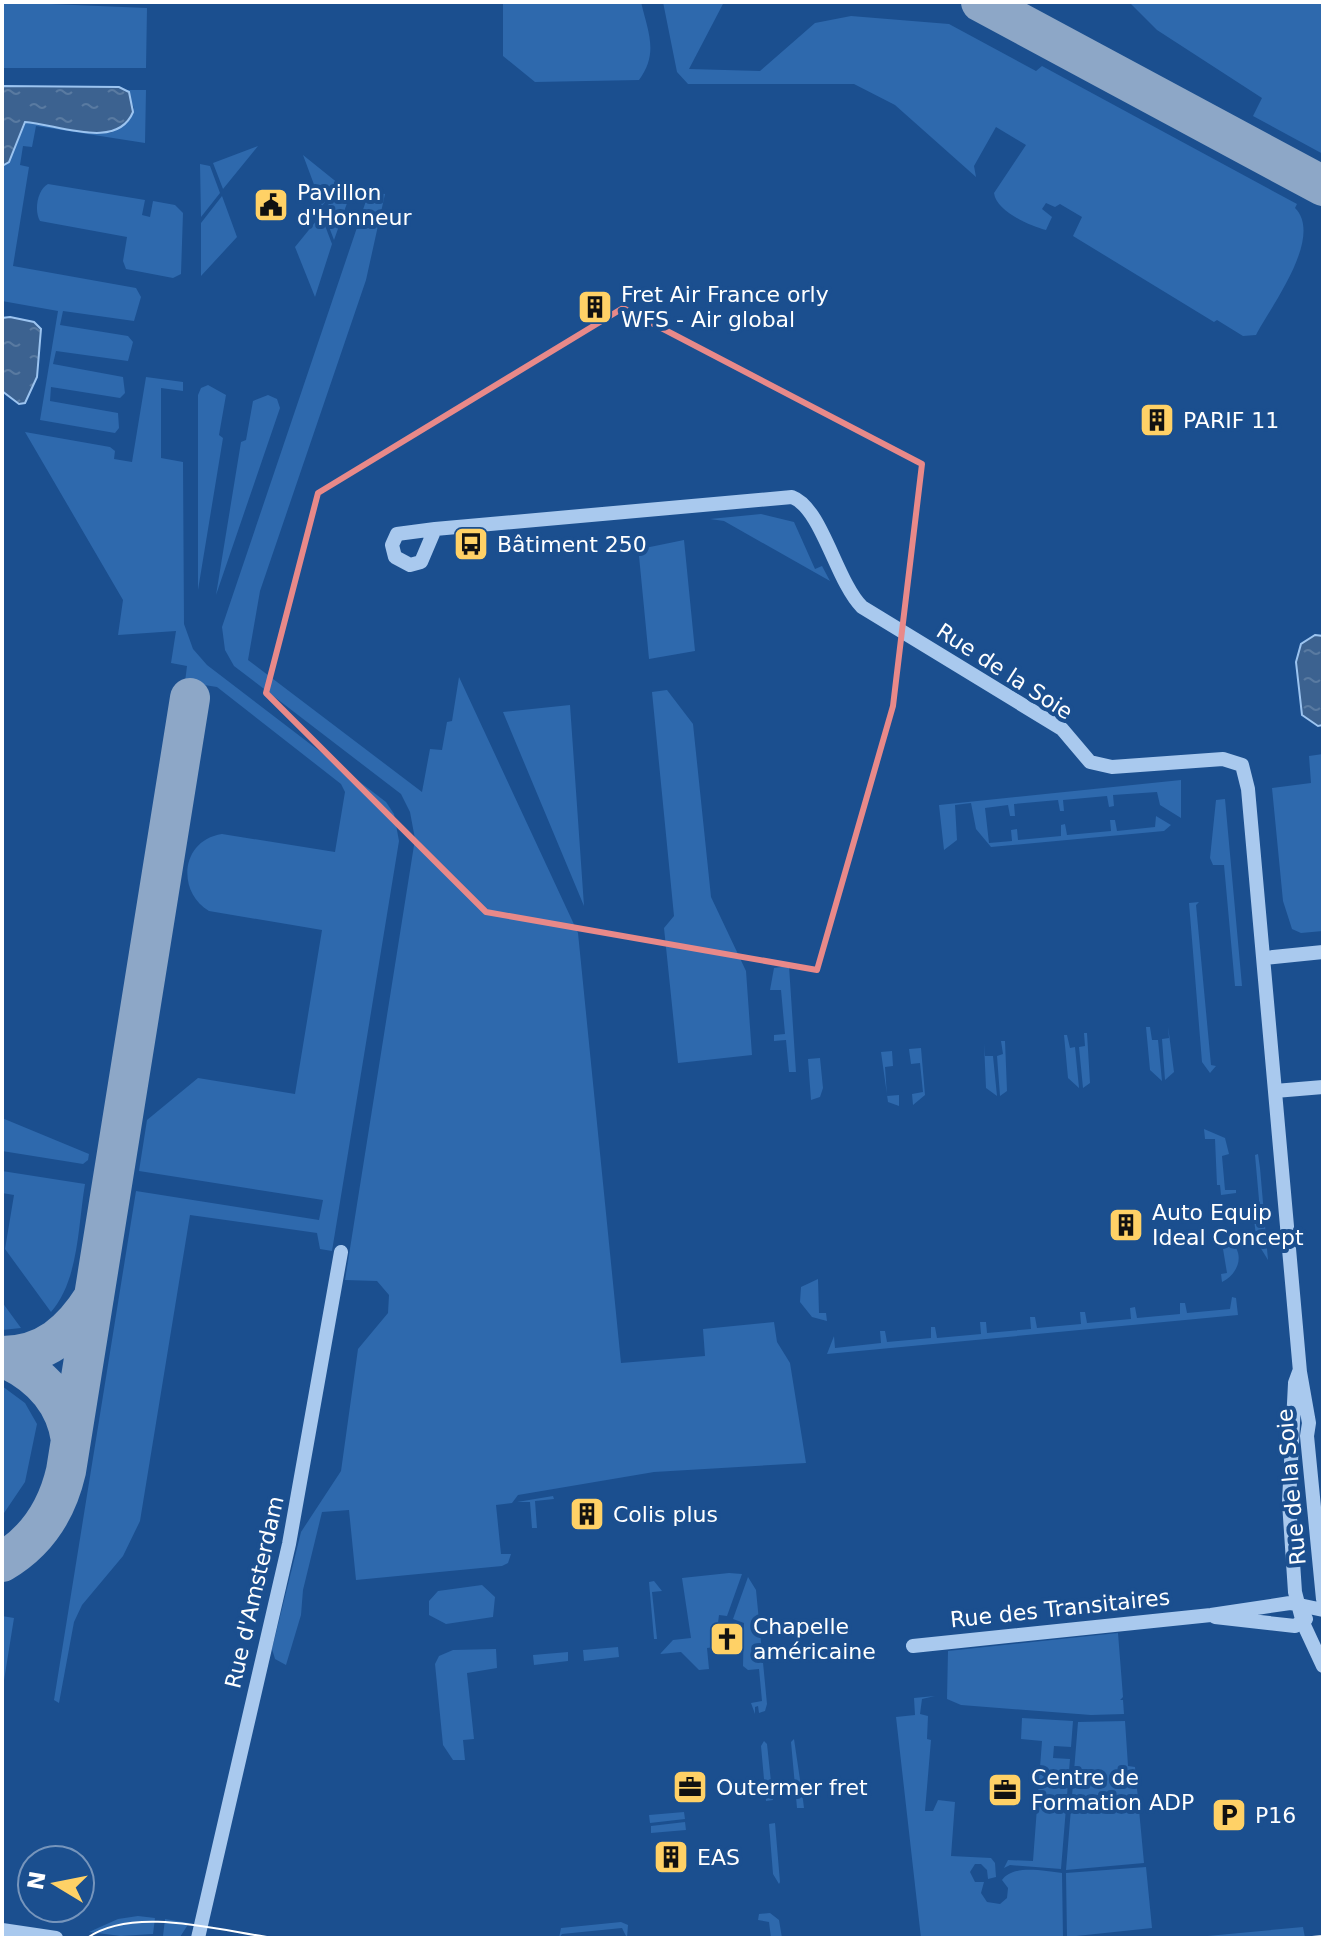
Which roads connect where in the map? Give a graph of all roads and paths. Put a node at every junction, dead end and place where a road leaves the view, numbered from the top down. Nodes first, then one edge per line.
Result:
1 (435, 529) dead end
2 (1323, 952) edge
3 (1264, 958) junction
4 (1323, 1087) edge
5 (1275, 1091) junction
6 (341, 1252) dead end
7 (1300, 1372) junction
8 (1319, 1523) edge
9 (1292, 1540) junction
10 (1297, 1604) junction
11 (1319, 1606) edge
12 (1211, 1615) junction
13 (1303, 1623) junction
14 (913, 1646) dead end
15 (1323, 1666) edge
16 (2, 1930) edge
17 (49, 1938) edge
18 (56, 1938) edge
19 (198, 1938) edge

1 - 3 street, Rue de la Soie
2 - 3 street
3 - 5 street, Rue de la Soie
4 - 5 street
5 - 7 street, Rue de la Soie
6 - 19 street, Rue d'Amsterdam
7 - 8 street, Rue de la Soie
7 - 9 street, Rue de la Soie
8 - 9 street
8 - 11 street, Rue de la Soie
9 - 10 street, Rue de la Soie
10 - 11 street, Rue des Transitaires
10 - 12 street, Rue des Transitaires
10 - 13 street, Rue de la Soie
11 - 13 street
12 - 13 street, Rue des Transitaires
12 - 14 street, Rue des Transitaires
13 - 15 street, Rue de la Soie
16 - 17 street
17 - 18 street

